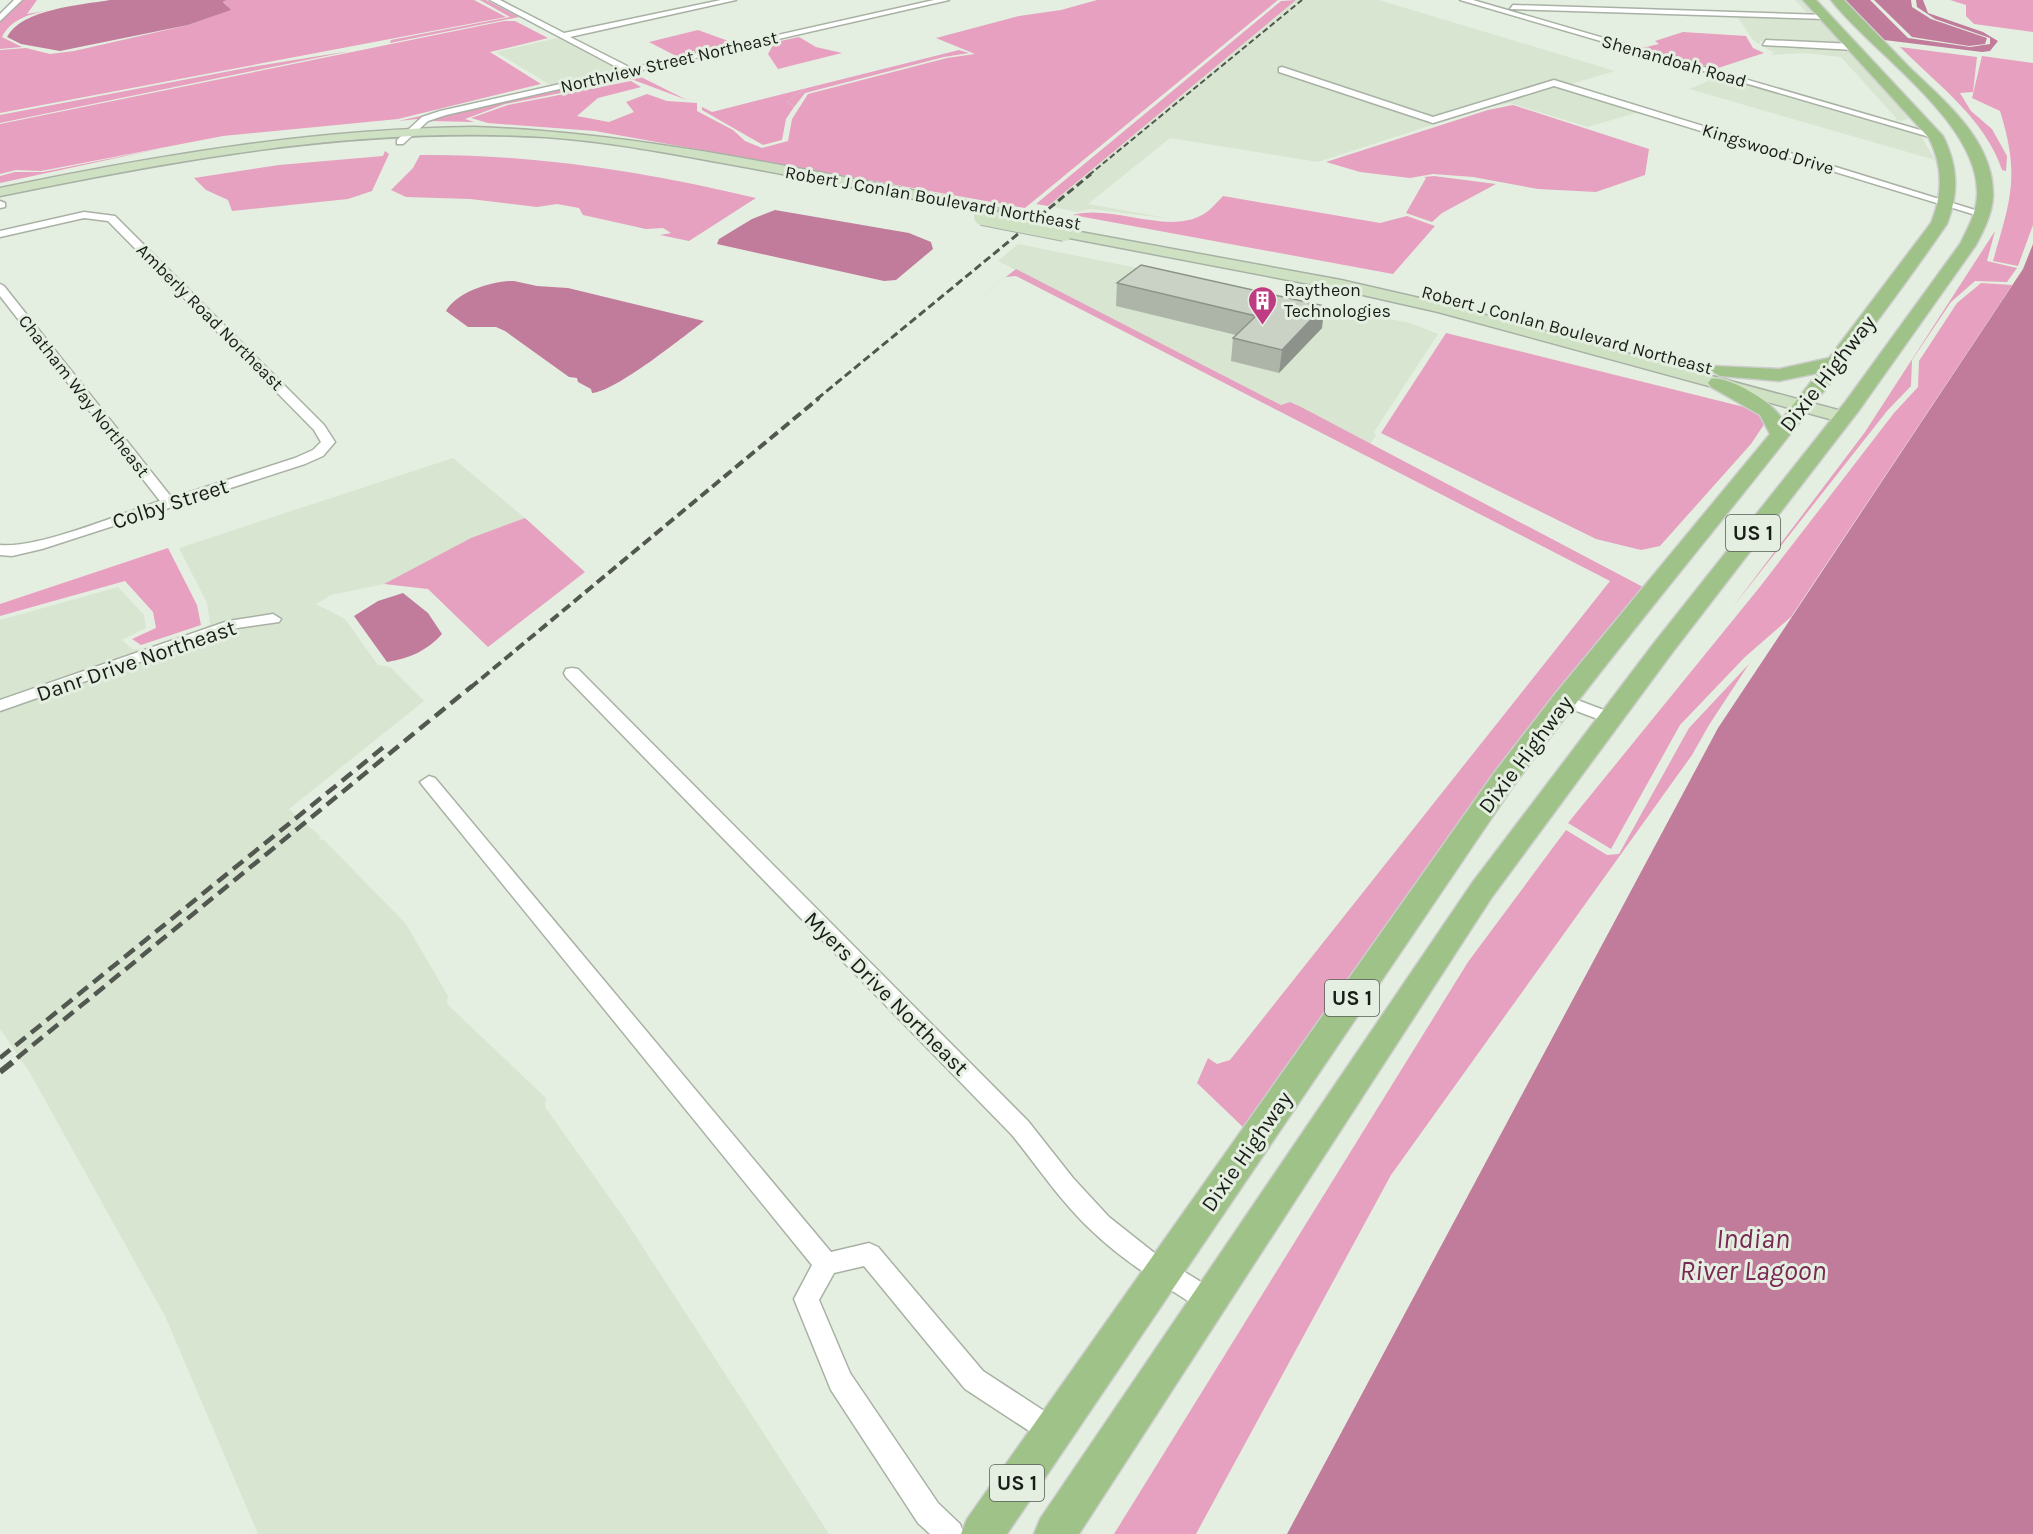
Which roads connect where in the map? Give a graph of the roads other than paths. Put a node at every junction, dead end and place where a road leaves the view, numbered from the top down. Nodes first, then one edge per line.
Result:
1 (18, 0) edge
2 (514, 0) edge
3 (732, 0) edge
4 (945, 0) edge
5 (1464, 0) edge
6 (1837, 0) edge
7 (496, 1) edge
8 (1813, 3) edge
9 (1484, 7) junction
10 (1825, 17) junction
11 (0, 19) edge
12 (1857, 21) junction
13 (561, 36) junction
14 (1766, 43) dead end
15 (1854, 47) junction
16 (1282, 70) dead end
17 (630, 71) junction
18 (1919, 117) junction
19 (423, 121) junction
20 (1883, 121) junction
21 (455, 130) junction
22 (405, 136) junction
23 (1936, 136) junction
24 (0, 202) edge
25 (1948, 204) junction
26 (987, 213) junction
27 (1983, 214) junction
28 (0, 234) edge
29 (0, 288) edge
30 (1837, 362) junction
31 (1719, 376) junction
32 (1807, 400) junction
33 (1848, 411) junction
34 (1780, 434) junction
35 (326, 438) joint
36 (169, 503) junction
37 (1, 550) edge
38 (273, 619) dead end
39 (572, 674) dead end
40 (1564, 700) junction
41 (0, 706) edge
42 (1611, 719) junction
43 (429, 782) dead end
44 (826, 1264) junction
45 (1163, 1272) junction
46 (1210, 1301) junction
47 (1052, 1431) junction
48 (950, 1534) edge
49 (982, 1534) edge
50 (1055, 1534) edge

1 - 11 street
2 - 7 street
3 - 13 street
4 - 17 street, Northview Street Northeast
5 - 9 street, Shenandoah Road
6 - 12 main road, Dixie Highway / US 1
7 - 13 street
8 - 10 main road, Dixie Highway / US 1
8 - 12 main road
9 - 10 street
9 - 20 street, Shenandoah Road
10 - 12 main road
10 - 15 main road, Dixie Highway / US 1
12 - 27 main road, Dixie Highway / US 1
13 - 17 street
14 - 15 street
15 - 18 main road, Dixie Highway / US 1
16 - 25 street, Kingswood Drive
17 - 19 street, Northview Street Northeast
18 - 20 street, Shenandoah Road
18 - 23 main road, Dixie Highway / US 1
19 - 21 main road
19 - 22 street, Northview Street Northeast
20 - 23 street, Shenandoah Road
21 - 22 main road, Robert J Conlan Boulevard Northeast
21 - 26 main road, Robert J Conlan Boulevard Northeast
22 - 24 main road, Robert J Conlan Boulevard Northeast
22 - 26 main road, Robert J Conlan Boulevard Northeast
23 - 25 main road, Dixie Highway / US 1
25 - 27 street, Kingswood Drive
25 - 30 main road, Dixie Highway / US 1
26 - 31 main road, Robert J Conlan Boulevard Northeast, bridge
27 - 33 main road, Dixie Highway / US 1
28 - 35 street, Amberly Road Northeast
29 - 36 street, Chatham Way Northeast
30 - 31 main road
30 - 32 main road, Dixie Highway / US 1
31 - 32 main road, Robert J Conlan Boulevard Northeast
31 - 34 main road
32 - 33 main road, Robert J Conlan Boulevard Northeast
32 - 34 main road, Dixie Highway / US 1
33 - 42 main road, Dixie Highway / US 1
34 - 40 main road, Dixie Highway / US 1
35 - 36 street, Colby Street
36 - 37 street, Colby Street
38 - 41 street, Danr Drive Northeast
39 - 45 street, Myers Drive Northeast
40 - 42 street
40 - 45 main road, Dixie Highway / US 1
42 - 46 main road, Dixie Highway / US 1
43 - 44 street
44 - 47 street
44 - 48 street
45 - 46 street, Myers Drive Northeast
45 - 47 main road, Dixie Highway / US 1
46 - 50 main road, Dixie Highway / US 1
47 - 49 main road, Dixie Highway / US 1

